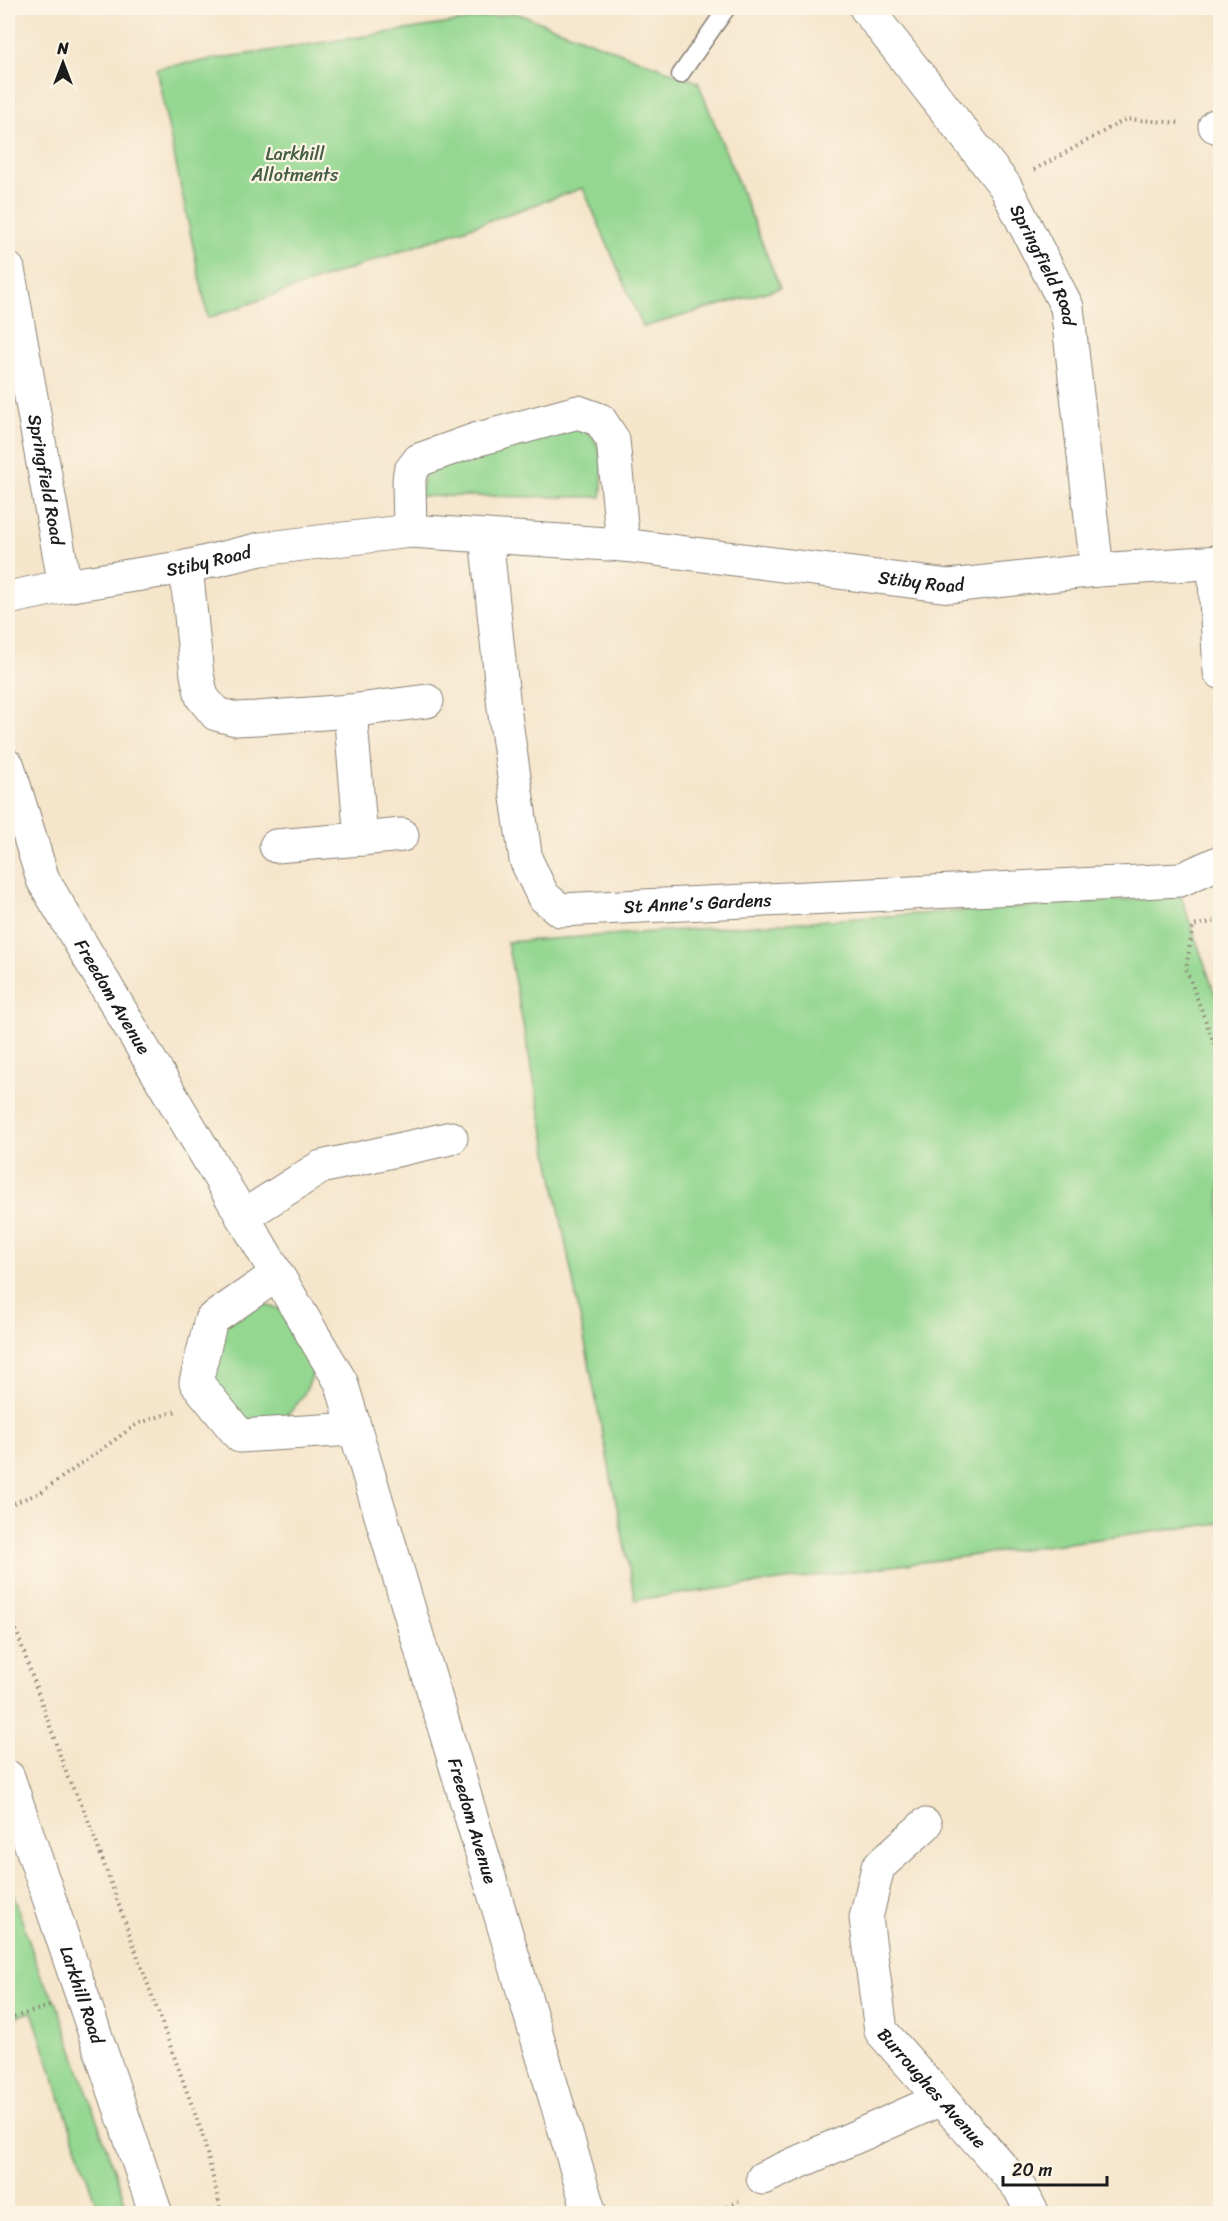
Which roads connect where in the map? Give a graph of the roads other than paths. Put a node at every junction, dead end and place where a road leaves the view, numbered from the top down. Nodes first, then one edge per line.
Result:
1 (727, 8) edge
2 (866, 8) edge
3 (680, 75) dead end
4 (8, 269) edge
5 (410, 531) junction
6 (486, 536) junction
7 (623, 545) junction
8 (1217, 562) edge
9 (186, 567) junction
10 (1097, 570) junction
11 (65, 586) junction
12 (8, 598) edge
13 (1221, 672) edge
14 (428, 701) dead end
15 (350, 711) junction
16 (8, 766) edge
17 (402, 835) dead end
18 (361, 839) junction
19 (276, 846) dead end
20 (1221, 862) edge
21 (451, 1138) dead end
22 (242, 1216) junction
23 (276, 1275) junction
24 (354, 1429) junction
25 (8, 1777) edge
26 (925, 1825) dead end
27 (941, 2099) junction
28 (763, 2178) dead end
29 (156, 2214) edge
30 (590, 2214) edge
31 (1033, 2214) edge

1 - 3 lane
2 - 10 street, Springfield Road
4 - 11 street, Springfield Road
5 - 6 street, Stiby Road
5 - 7 street
5 - 9 street, Stiby Road
6 - 7 street, Stiby Road
6 - 20 street, St Anne's Gardens
7 - 10 street, Stiby Road
8 - 10 street, Stiby Road
8 - 13 street
9 - 11 street, Stiby Road
9 - 15 street
11 - 12 street, Stiby Road
14 - 15 street
15 - 18 street
16 - 22 street, Freedom Avenue
17 - 18 street
18 - 19 street
21 - 22 street
22 - 23 street, Freedom Avenue
23 - 24 street, Freedom Avenue
23 - 24 street
24 - 30 street, Freedom Avenue
25 - 29 street, Larkhill Road
26 - 27 street, Burroughes Avenue
27 - 28 street
27 - 31 street, Burroughes Avenue

